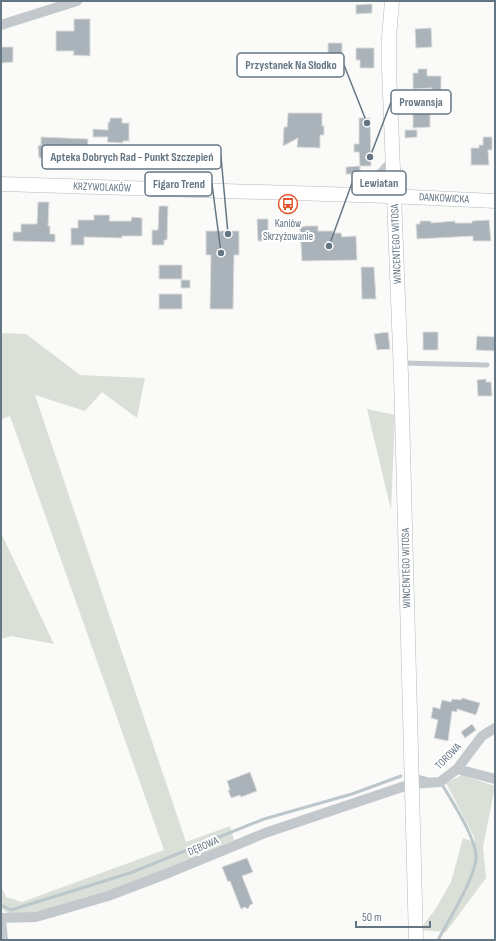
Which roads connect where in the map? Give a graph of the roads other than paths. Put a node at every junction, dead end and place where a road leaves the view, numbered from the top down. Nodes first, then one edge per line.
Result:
1 (77, 1) edge
2 (392, 1) edge
3 (1, 24) edge
4 (393, 160) junction
5 (1, 184) edge
6 (362, 195) junction
7 (394, 196) junction
8 (495, 201) edge
9 (401, 363) junction
10 (487, 365) dead end
11 (495, 728) edge
12 (456, 769) junction
13 (495, 779) edge
14 (411, 784) junction
15 (1, 918) edge
16 (3, 940) edge
17 (416, 940) edge

1 - 3 street
2 - 4 street, WINCENTEGO WITOSA
4 - 6 street
4 - 7 street, WINCENTEGO WITOSA
5 - 6 street, KRZYWOLAKÓW
6 - 7 street, KRZYWOLAKÓW
7 - 8 street, DANKOWICKA
7 - 9 street, WINCENTEGO WITOSA
9 - 10 lane
9 - 14 street, WINCENTEGO WITOSA
11 - 12 street, TOROWA
12 - 13 street
12 - 14 street, TOROWA
14 - 15 street, DĘBOWA
14 - 17 street, WINCENTEGO WITOSA
15 - 16 street

